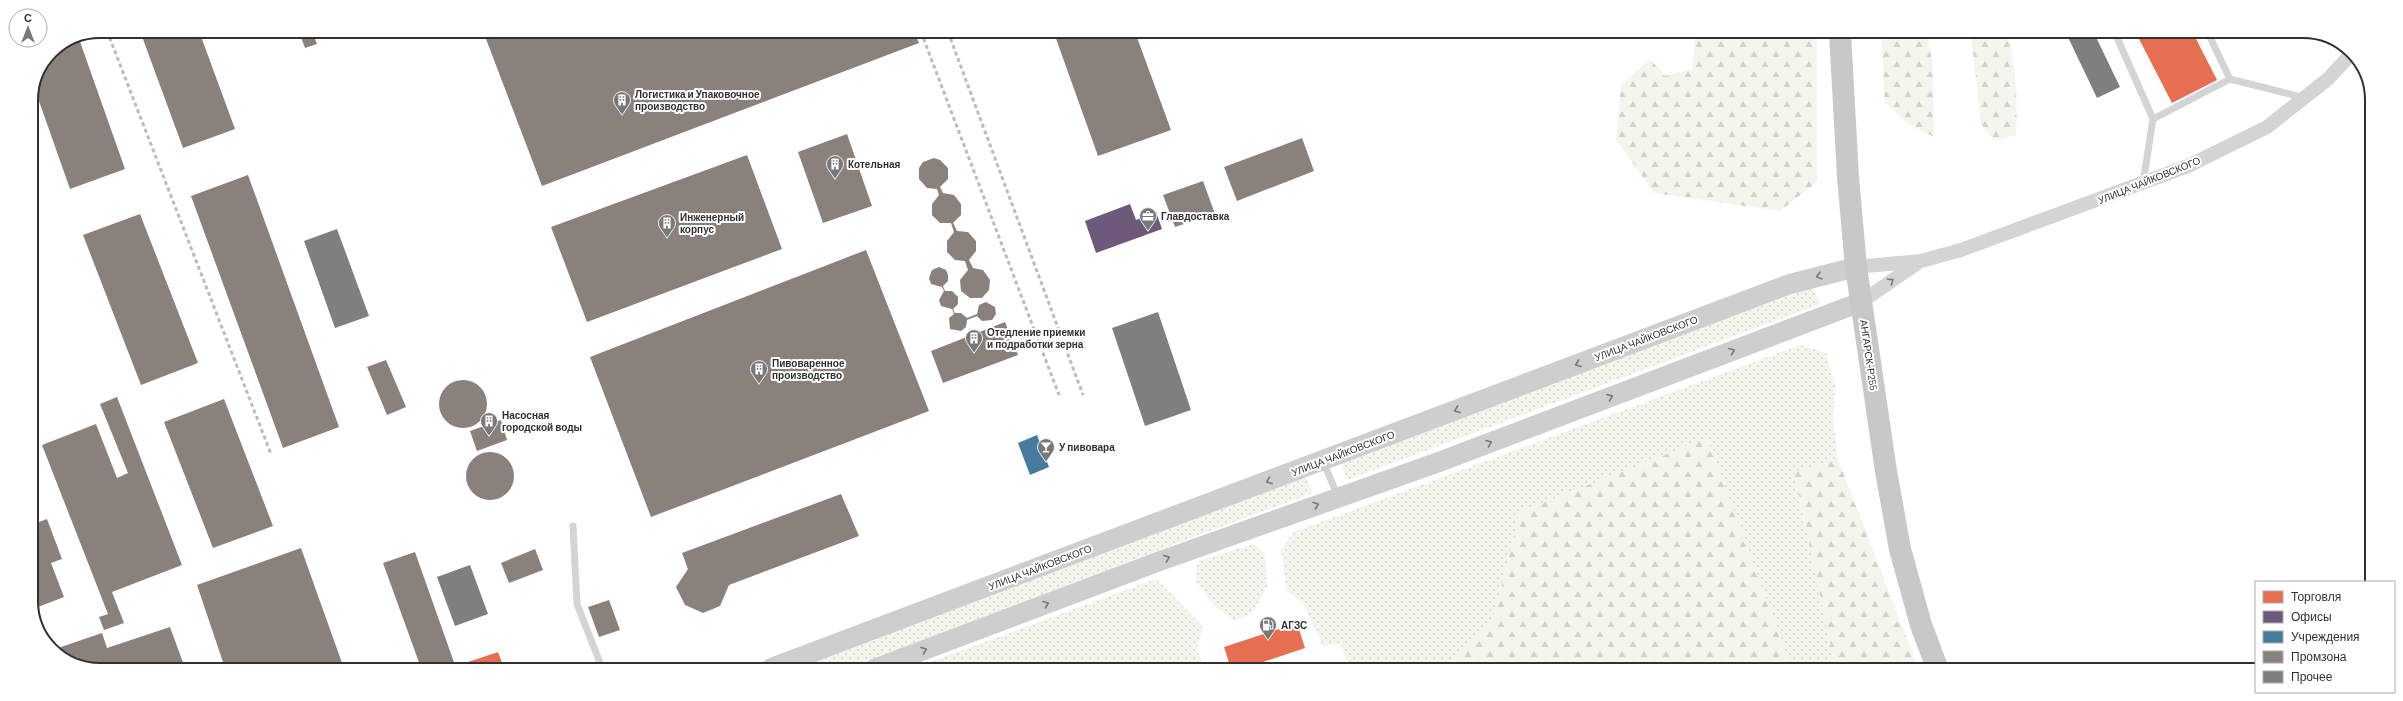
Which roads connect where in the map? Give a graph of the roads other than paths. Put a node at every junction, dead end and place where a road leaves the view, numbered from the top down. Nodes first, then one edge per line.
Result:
1 (1840, 38) edge
2 (2117, 38) edge
3 (2210, 38) edge
4 (2348, 58) edge
5 (2230, 79) junction
6 (2305, 98) junction
7 (2153, 119) junction
8 (2143, 182) junction
9 (1921, 261) junction
10 (1856, 267) junction
11 (1861, 302) junction
12 (1323, 460) junction
13 (1339, 498) junction
14 (573, 526) dead end
15 (600, 663) edge
16 (784, 663) edge
17 (887, 663) edge
18 (1935, 663) edge

1 - 10 main road, АНГАРСК-Р255
2 - 7 lane
3 - 5 lane
4 - 6 street, УЛИЦА ЧАЙКОВСКОГО
5 - 6 lane
5 - 7 lane
6 - 8 street, УЛИЦА ЧАЙКОВСКОГО
7 - 8 lane
8 - 9 street, УЛИЦА ЧАЙКОВСКОГО
9 - 10 street, УЛИЦА ЧАЙКОВСКОГО
11 -> 9 street, УЛИЦА ЧАЙКОВСКОГО
10 - 11 main road, АНГАРСК-Р255
10 -> 12 main road, УЛИЦА ЧАЙКОВСКОГО
13 -> 11 main road, УЛИЦА ЧАЙКОВСКОГО
11 - 18 main road, АНГАРСК-Р255
12 - 13 lane
12 -> 16 main road, УЛИЦА ЧАЙКОВСКОГО
17 -> 13 main road, УЛИЦА ЧАЙКОВСКОГО
14 - 15 lane

